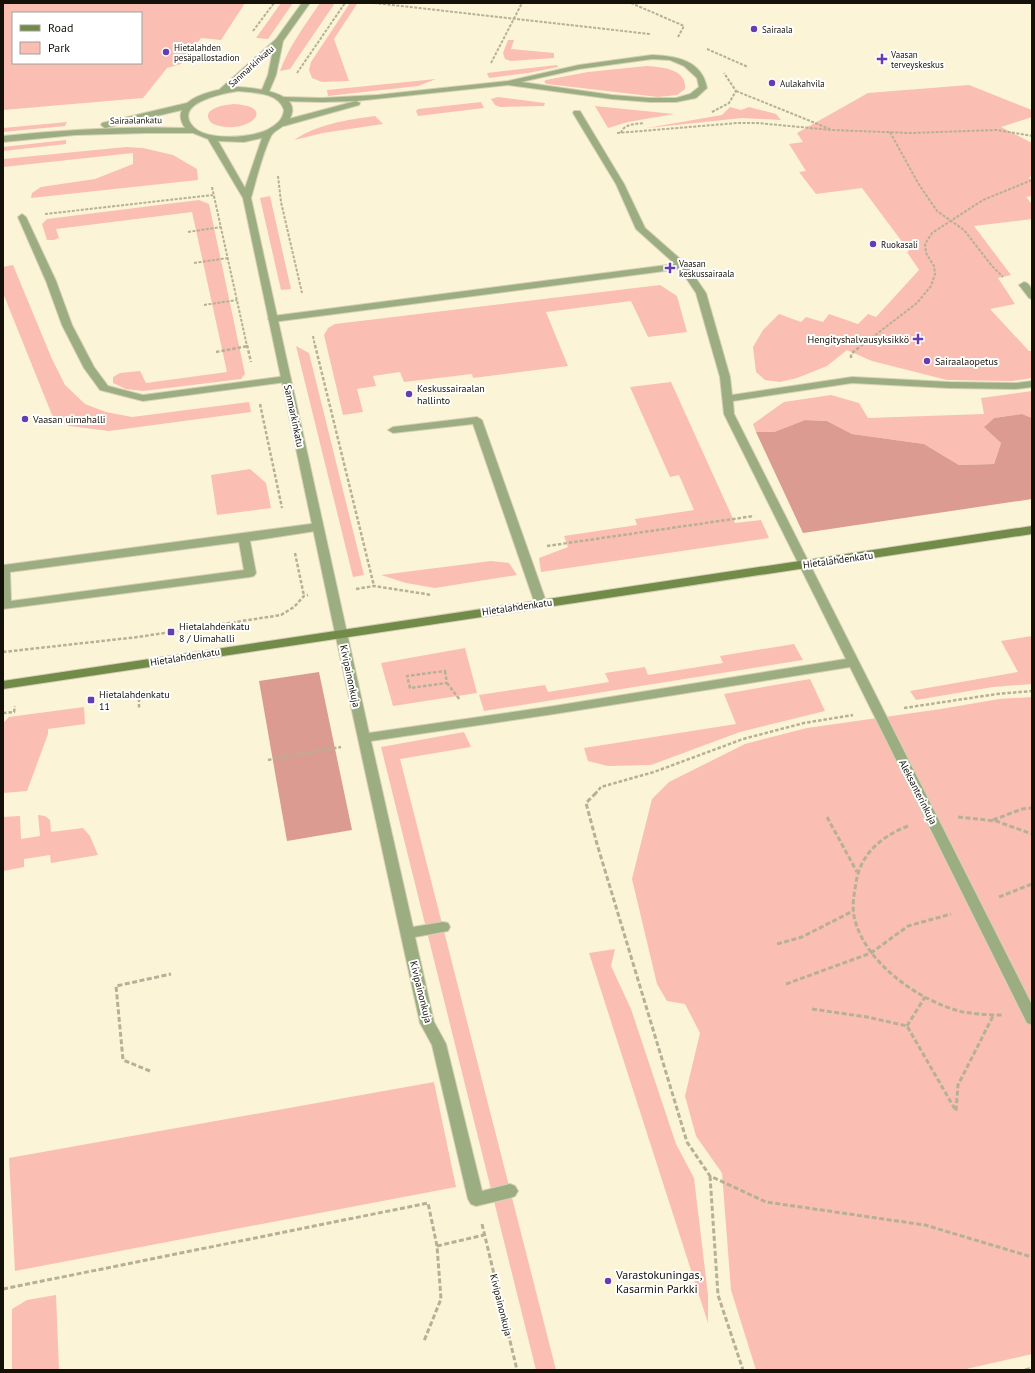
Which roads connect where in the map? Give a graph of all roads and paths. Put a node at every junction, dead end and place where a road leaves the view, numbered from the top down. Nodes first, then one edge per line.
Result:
1 (306, 3) edge
2 (345, 3) edge
3 (374, 3) edge
4 (522, 3) edge
5 (631, 3) edge
6 (514, 19) junction
7 (654, 34) dead end
8 (673, 36) dead end
9 (279, 41) junction
10 (704, 48) dead end
11 (748, 67) dead end
12 (488, 68) dead end
13 (508, 83) junction
14 (223, 91) junction
15 (736, 91) dead end
16 (265, 92) junction
17 (377, 97) junction
18 (282, 99) junction
19 (322, 100) junction
20 (191, 105) junction
21 (577, 113) dead end
22 (284, 123) junction
23 (832, 130) dead end
24 (79, 131) junction
25 (194, 131) junction
26 (890, 132) dead end
27 (268, 133) junction
28 (212, 138) junction
29 (3, 139) edge
30 (278, 174) dead end
31 (1032, 180) edge
32 (213, 195) dead end
33 (247, 198) junction
34 (22, 217) joint
35 (952, 220) junction
36 (221, 227) dead end
37 (188, 232) dead end
38 (228, 258) dead end
39 (194, 263) dead end
40 (683, 266) junction
41 (1024, 285) joint
42 (1032, 296) edge
43 (237, 300) dead end
44 (204, 305) dead end
45 (308, 315) junction
46 (273, 319) junction
47 (248, 346) dead end
48 (216, 352) dead end
49 (286, 379) junction
50 (852, 380) junction
51 (1032, 384) edge
52 (727, 399) junction
53 (393, 430) dead end
54 (778, 513) junction
55 (318, 526) junction
56 (1032, 530) edge
57 (244, 538) junction
58 (522, 550) junction
59 (804, 565) junction
60 (374, 586) dead end
61 (541, 604) junction
62 (341, 633) junction
63 (3, 652) edge
64 (18, 652) dead end
65 (852, 662) junction
66 (447, 683) joint
67 (3, 685) edge
68 (1032, 691) edge
69 (139, 693) dead end
70 (139, 708) dead end
71 (877, 711) junction
72 (14, 712) dead end
73 (3, 713) edge
74 (364, 740) junction
75 (268, 760) dead end
76 (1032, 808) edge
77 (827, 817) dead end
78 (932, 818) junction
79 (992, 820) junction
80 (1032, 834) edge
81 (857, 872) junction
82 (1032, 884) edge
83 (976, 907) junction
84 (852, 911) junction
85 (443, 927) dead end
86 (407, 933) junction
87 (777, 944) dead end
88 (871, 954) junction
89 (171, 974) dead end
90 (786, 984) dead end
91 (925, 997) junction
92 (812, 1010) dead end
93 (994, 1016) junction
94 (1031, 1016) edge
95 (907, 1026) junction
96 (150, 1071) dead end
97 (710, 1176) junction
98 (510, 1191) dead end
99 (476, 1199) junction
100 (484, 1235) junction
101 (437, 1246) junction
102 (1032, 1257) edge
103 (3, 1289) edge
104 (424, 1341) dead end
105 (1032, 1368) edge
106 (517, 1370) edge
107 (743, 1370) edge
108 (1025, 1370) edge

1 - 9 street, Sanmarkinkatu
2 - 19 path
3 - 6 path
4 - 6 path
5 - 8 path
6 - 7 path
6 - 12 path
9 - 14 street, Sanmarkinkatu
9 - 16 street, Sanmarkinkatu
10 - 11 path
13 - 13 street
13 - 17 street
14 - 16 street
14 - 20 street, Sairaalankatu
15 - 23 path
16 - 18 street
17 - 19 street
17 - 22 street, Sairaalankatu
18 - 19 street
18 - 22 street
20 - 24 street, Sairaalankatu
20 - 25 street
21 - 40 street, Aleksanterinkuja
22 - 27 street, Sairaalankatu
24 - 25 street, Sairaalankatu
24 - 29 street, Sairaalankatu
25 - 28 street, Sairaalankatu
26 - 35 path
27 - 28 street, Sairaalankatu
27 - 33 street, Sanmarkinkatu
28 - 33 street, Sanmarkinkatu
30 - 45 path
31 - 35 path
32 - 34 path
33 - 46 street, Sanmarkinkatu
34 - 49 street
35 - 41 path
35 - 50 path
36 - 37 path
38 - 39 path
40 - 45 street
40 - 52 street, Aleksanterinkuja
41 - 42 street
43 - 44 path
45 - 46 street
45 - 60 path
46 - 49 street, Sanmarkinkatu
47 - 48 path
49 - 55 street, Sanmarkinkatu
50 - 51 street
50 - 52 street
52 - 54 street, Aleksanterinkuja
53 - 58 street
54 - 58 path
54 - 59 street, Aleksanterinkuja
55 - 57 street
55 - 62 street, Sanmarkinkatu
56 - 59 main road, Hietalahdenkatu
57 - 57 street
58 - 61 street
59 - 61 main road, Hietalahdenkatu
59 - 65 street, Aleksanterinkuja
61 - 62 main road, Hietalahdenkatu
62 - 67 main road, Hietalahdenkatu
62 - 74 street, Kivipainonkuja
63 - 64 path
65 - 71 street, Aleksanterinkuja
65 - 74 street
66 - 66 path
68 - 71 path
69 - 70 path
71 - 78 street, Aleksanterinkuja
71 - 97 path
72 - 73 path
74 - 75 path
74 - 86 street, Kivipainonkuja
76 - 79 path
77 - 81 path
78 - 79 path
78 - 81 path
78 - 83 street, Aleksanterinkuja
79 - 80 path
81 - 84 path
82 - 83 path
83 - 88 path
83 - 94 street, Aleksanterinkuja
84 - 87 path
84 - 88 path
85 - 86 street
86 - 99 street, Kivipainonkuja
88 - 90 path
88 - 91 path
89 - 96 path
91 - 93 path
91 - 95 path
92 - 95 path
93 - 94 path
93 - 95 path
97 - 102 path
97 - 107 path
98 - 99 street
99 - 100 path, Kivipainonkuja
100 - 101 path
100 - 106 path, Kivipainonkuja
101 - 103 path
101 - 104 path
105 - 108 path

